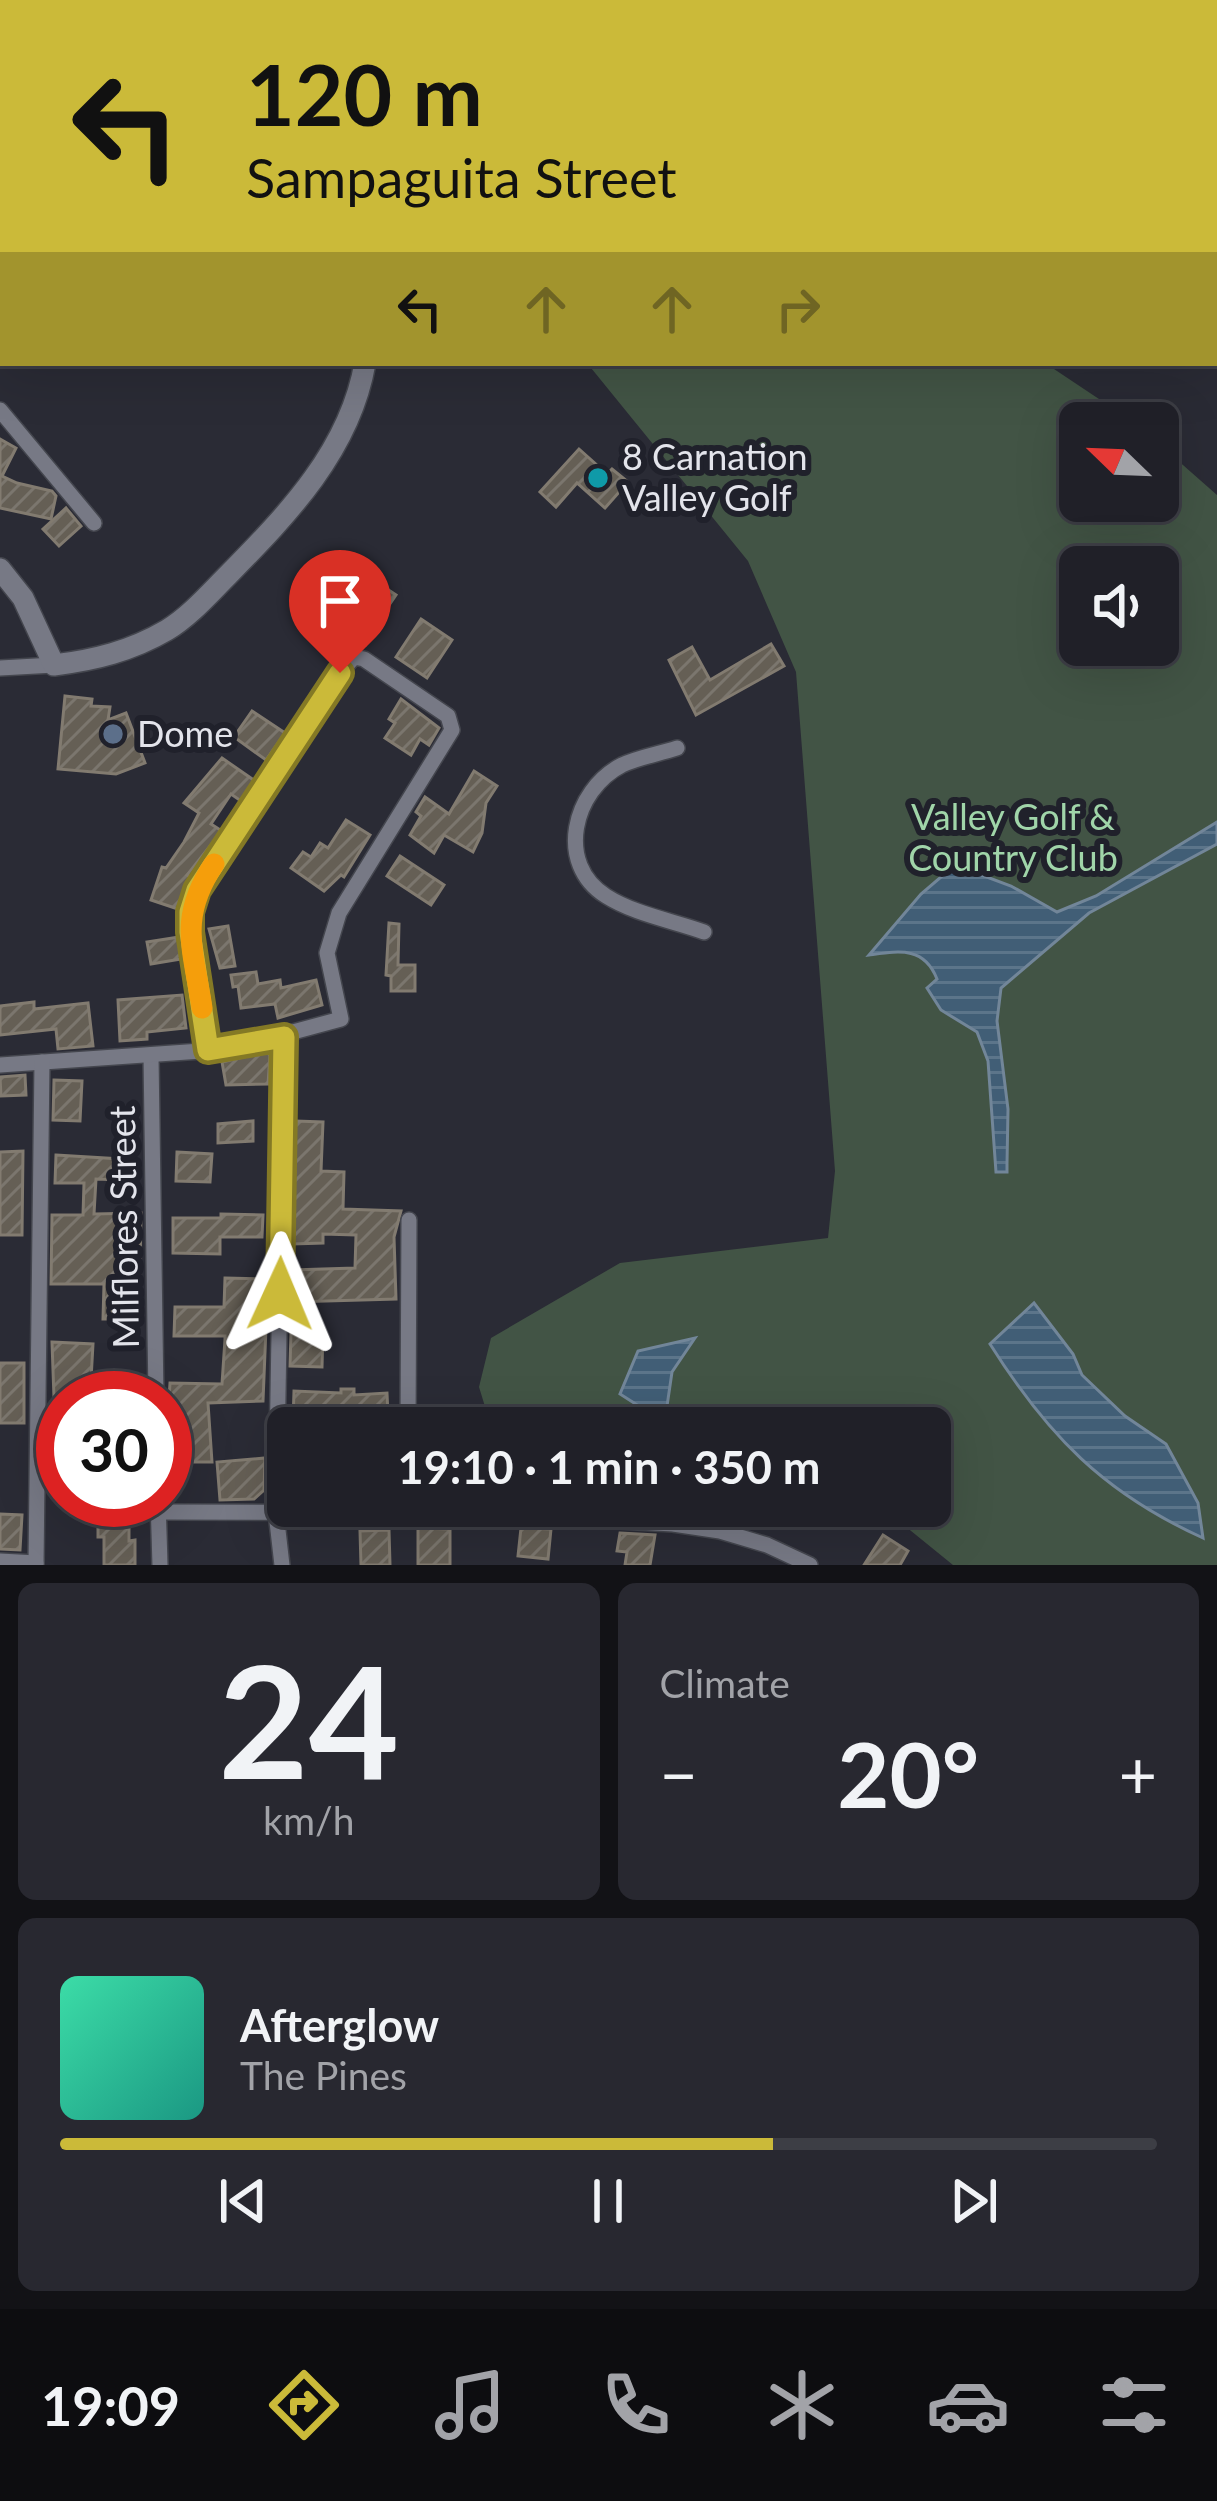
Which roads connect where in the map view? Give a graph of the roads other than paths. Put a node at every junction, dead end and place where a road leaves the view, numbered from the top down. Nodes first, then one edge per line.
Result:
1 (364, 366) edge
2 (0, 410) edge
3 (94, 523) dead end
4 (0, 569) edge
5 (54, 665) junction
6 (0, 668) edge
7 (677, 748) dead end
8 (704, 932) dead end
9 (284, 1037) junction
10 (208, 1050) junction
11 (151, 1056) junction
12 (42, 1062) junction
13 (0, 1065) edge
14 (409, 1220) dead end
15 (156, 1371) edge
16 (278, 1407) edge
17 (408, 1407) edge
18 (192, 1508) edge
19 (267, 1512) edge
20 (159, 1527) edge
21 (278, 1527) edge
22 (693, 1527) edge
23 (0, 1561) edge
24 (36, 1564) edge
25 (160, 1565) edge
26 (282, 1565) edge
27 (809, 1565) edge

1 - 5 street
2 - 3 street
4 - 5 street
5 - 6 street
7 - 8 street
9 - 10 street
9 - 10 street
9 - 16 street
10 - 11 street
11 - 12 street
11 - 15 street, Milflores Street
12 - 13 street
12 - 24 street
14 - 17 street
18 - 19 street
20 - 25 street
21 - 26 street
22 - 27 street
23 - 24 street

